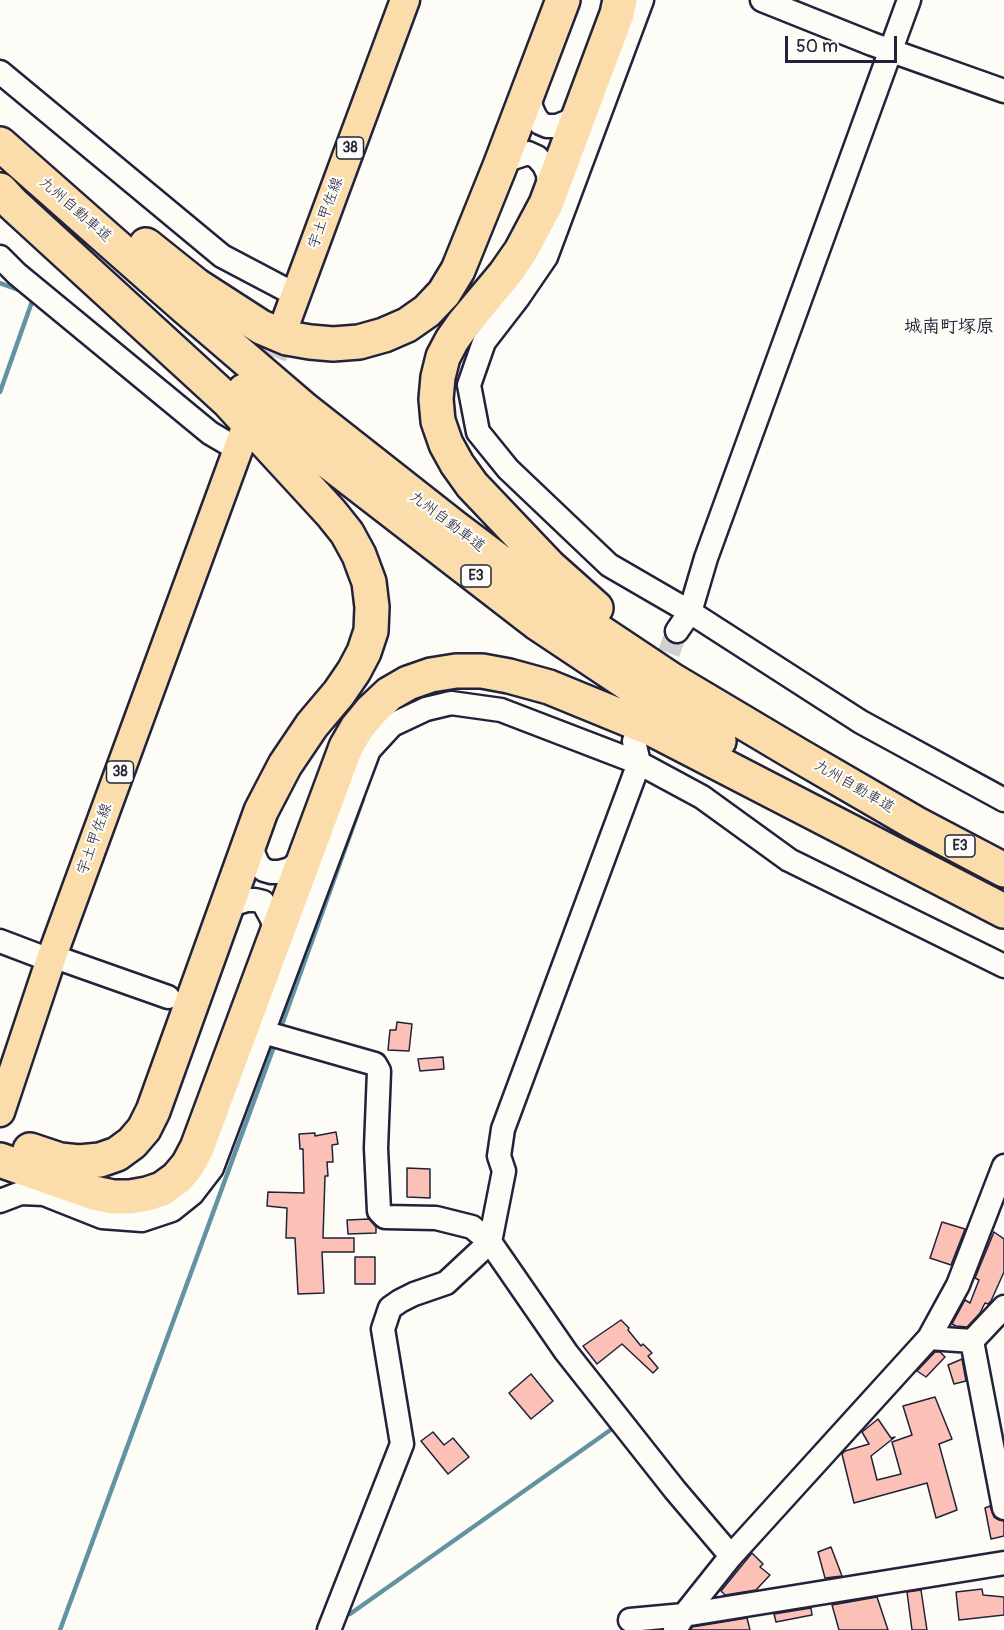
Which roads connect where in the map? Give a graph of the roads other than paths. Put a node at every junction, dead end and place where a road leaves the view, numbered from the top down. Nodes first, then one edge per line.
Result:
1 (405, 0) edge
2 (563, 0) edge
3 (620, 0) edge
4 (642, 0) edge
5 (762, 0) edge
6 (909, 0) edge
7 (891, 50) junction
8 (0, 72) edge
9 (530, 89) junction
10 (1004, 91) edge
11 (579, 113) junction
12 (0, 127) edge
13 (0, 144) edge
14 (500, 166) junction
15 (0, 181) edge
16 (0, 190) edge
17 (549, 194) junction
18 (0, 257) edge
19 (296, 295) junction
20 (285, 324) tunnel mouth
21 (242, 442) joint
22 (690, 612) junction
23 (677, 631) tunnel mouth
24 (634, 741) dead end
25 (639, 763) junction
26 (1004, 800) edge
27 (915, 823) junction
28 (251, 837) junction
29 (305, 857) junction
30 (1004, 870) edge
31 (1004, 898) edge
32 (226, 910) junction
33 (1004, 911) edge
34 (276, 934) junction
35 (0, 941) edge
36 (51, 958) junction
37 (1004, 966) edge
38 (168, 997) dead end
39 (263, 1032) junction
40 (0, 1112) edge
41 (0, 1139) edge
42 (0, 1160) edge
43 (1004, 1166) edge
44 (0, 1201) edge
45 (490, 1242) junction
46 (1004, 1307) edge
47 (929, 1338) junction
48 (972, 1341) junction
49 (1004, 1508) edge
50 (731, 1556) junction
51 (1004, 1563) edge
52 (630, 1620) dead end
53 (680, 1623) edge
54 (329, 1630) edge

1 - 19 main road, 宇土甲佐線 / 38
2 - 9 highway
3 - 11 highway
4 - 22 street
5 - 7 street
6 - 7 street
7 - 10 street
7 - 22 street
8 - 19 street
9 - 11 street
9 - 14 highway
11 - 17 highway
12 - 14 highway
13 - 27 highway, 九州自動車道 / E3
14 - 17 street
15 - 31 highway, 九州自動車道 / E3
16 - 28 highway
17 - 27 highway
18 - 21 street
19 - 20 main road, 宇土甲佐線 / 38
21 - 36 main road, 宇土甲佐線 / 38
22 - 23 street
22 - 26 street
24 - 25 street
25 - 37 street
25 - 39 street
25 - 45 street
27 - 30 highway, 九州自動車道 / E3
28 - 29 street
28 - 32 highway
29 - 33 highway
29 - 34 highway
32 - 34 street
32 - 41 highway
34 - 42 highway
35 - 36 street
36 - 38 street
36 - 40 main road, 宇土甲佐線 / 38
39 - 44 street
39 - 45 street
43 - 47 street
45 - 50 street
45 - 54 street
46 - 48 street
47 - 48 street
47 - 50 street
48 - 49 street
50 - 53 street
51 - 53 street
52 - 53 street

